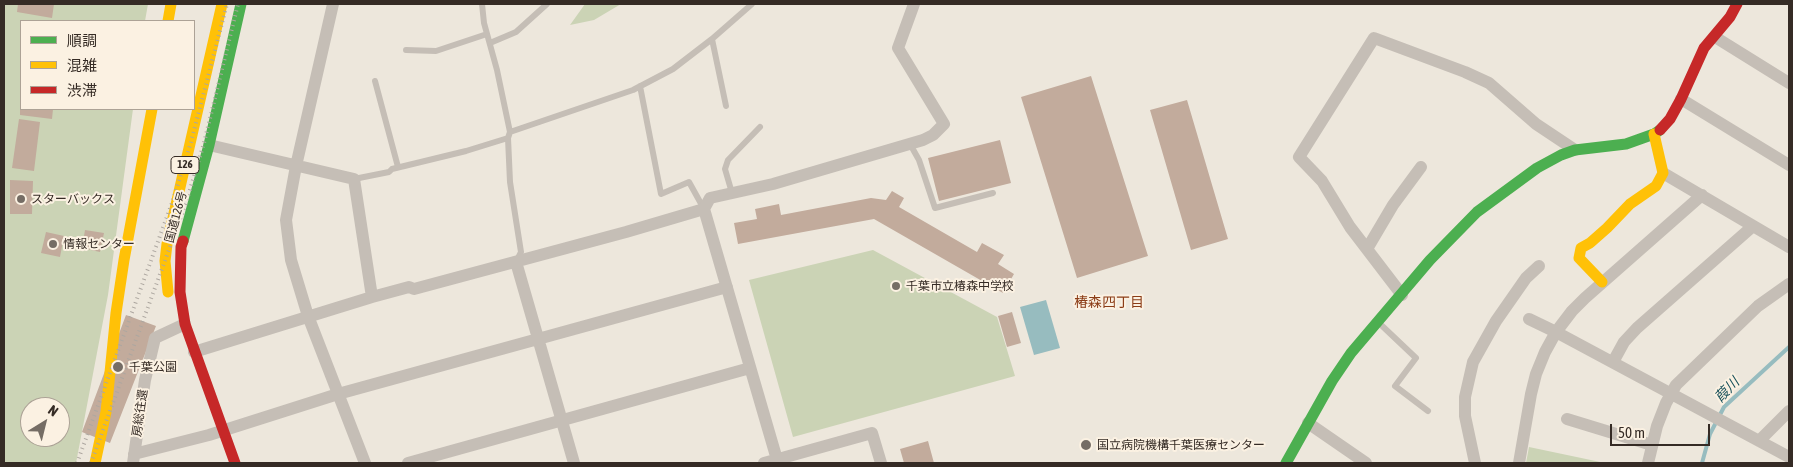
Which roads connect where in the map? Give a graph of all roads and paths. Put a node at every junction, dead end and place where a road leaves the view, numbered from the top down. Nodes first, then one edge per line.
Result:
1 (171, 4) edge
2 (222, 4) edge
3 (241, 4) edge
4 (334, 4) edge
5 (482, 4) edge
6 (547, 4) edge
7 (752, 4) edge
8 (914, 4) edge
9 (1737, 4) edge
10 (168, 20) edge
11 (487, 34) junction
12 (1715, 37) junction
13 (712, 39) junction
14 (490, 43) junction
15 (406, 50) dead end
16 (375, 81) dead end
17 (1789, 83) edge
18 (640, 86) junction
19 (1681, 99) junction
20 (726, 106) dead end
21 (152, 110) edge
22 (760, 127) dead end
23 (1654, 134) junction
24 (509, 135) junction
25 (209, 144) junction
26 (910, 144) junction
27 (1575, 150) junction
28 (296, 166) junction
29 (1789, 166) edge
30 (1421, 167) dead end
31 (398, 168) junction
32 (1663, 173) junction
33 (354, 179) junction
34 (732, 193) junction
35 (993, 193) dead end
36 (1702, 196) junction
37 (704, 208) junction
38 (1753, 226) junction
39 (1789, 247) edge
40 (1368, 249) junction
41 (516, 262) junction
42 (1539, 266) dead end
43 (1602, 282) junction
44 (1789, 284) edge
45 (727, 287) junction
46 (1402, 295) junction
47 (372, 297) junction
48 (308, 316) junction
49 (1529, 319) dead end
50 (1378, 322) junction
51 (180, 326) junction
52 (1556, 332) junction
53 (538, 338) junction
54 (178, 341) dead end
55 (194, 352) junction
56 (1613, 362) junction
57 (750, 368) junction
58 (1671, 393) junction
59 (338, 394) junction
60 (1428, 411) dead end
61 (1789, 411) edge
62 (1567, 419) dead end
63 (562, 420) junction
64 (1308, 424) junction
65 (207, 431) junction
66 (222, 431) junction
67 (1759, 441) junction
68 (1652, 445) junction
69 (214, 449) dead end
70 (1789, 456) edge
71 (133, 458) edge
72 (773, 462) edge
73 (96, 463) edge
74 (235, 463) edge
75 (365, 463) edge
76 (408, 463) edge
77 (574, 463) edge
78 (881, 463) edge
79 (1286, 463) edge
80 (1366, 463) edge
81 (1475, 463) edge
82 (1519, 463) edge
83 (1648, 463) edge

1 - 10 main road
2 - 51 main road, 国道126号 / 126
3 - 25 main road, 国道126号 / 126
4 - 28 street
5 - 11 lane
6 - 14 lane
7 - 13 lane
8 - 26 street
9 - 12 main road
11 - 14 lane
11 - 15 lane
12 - 17 street
12 - 19 main road
13 - 18 lane
13 - 20 lane
14 - 24 lane
16 - 31 lane
18 - 24 lane
18 - 37 lane
19 - 23 main road
19 - 29 street
21 - 73 main road
22 - 34 lane
23 - 27 main road
23 - 32 main road
24 - 31 lane
24 - 41 lane
25 - 28 street
25 - 51 main road, 国道126号 / 126
26 - 34 street
26 - 35 lane
27 - 40 street
27 - 46 main road
28 - 33 street
28 - 48 street
30 - 40 street
31 - 33 lane
32 - 36 street
32 - 43 main road
33 - 47 street
34 - 37 street
36 - 38 street
36 - 43 street
37 - 41 street
37 - 45 street
38 - 39 street
38 - 56 street
40 - 46 street
41 - 47 street
41 - 53 street
42 - 81 street
43 - 52 street
44 - 58 street
45 - 53 street
45 - 57 street
46 - 50 main road
47 - 48 street
48 - 55 street
48 - 59 street
49 - 52 street
50 - 60 lane
50 - 64 main road
51 - 54 main road, 国道126号 / 126
51 - 55 main road, 国道126号 / 126
51 - 71 street, 房総往還
52 - 56 street
52 - 82 street
53 - 59 street
53 - 63 street
55 - 66 main road, 国道126号 / 126
56 - 58 street
57 - 63 street
57 - 72 street
58 - 67 street
58 - 68 street
59 - 66 street
59 - 75 street
61 - 67 street
62 - 68 street
63 - 76 street
63 - 77 street
64 - 79 main road
64 - 80 street
65 - 66 street
65 - 69 main road
65 - 71 street
66 - 74 main road, 国道126号 / 126
67 - 70 street
68 - 83 street
72 - 78 street

